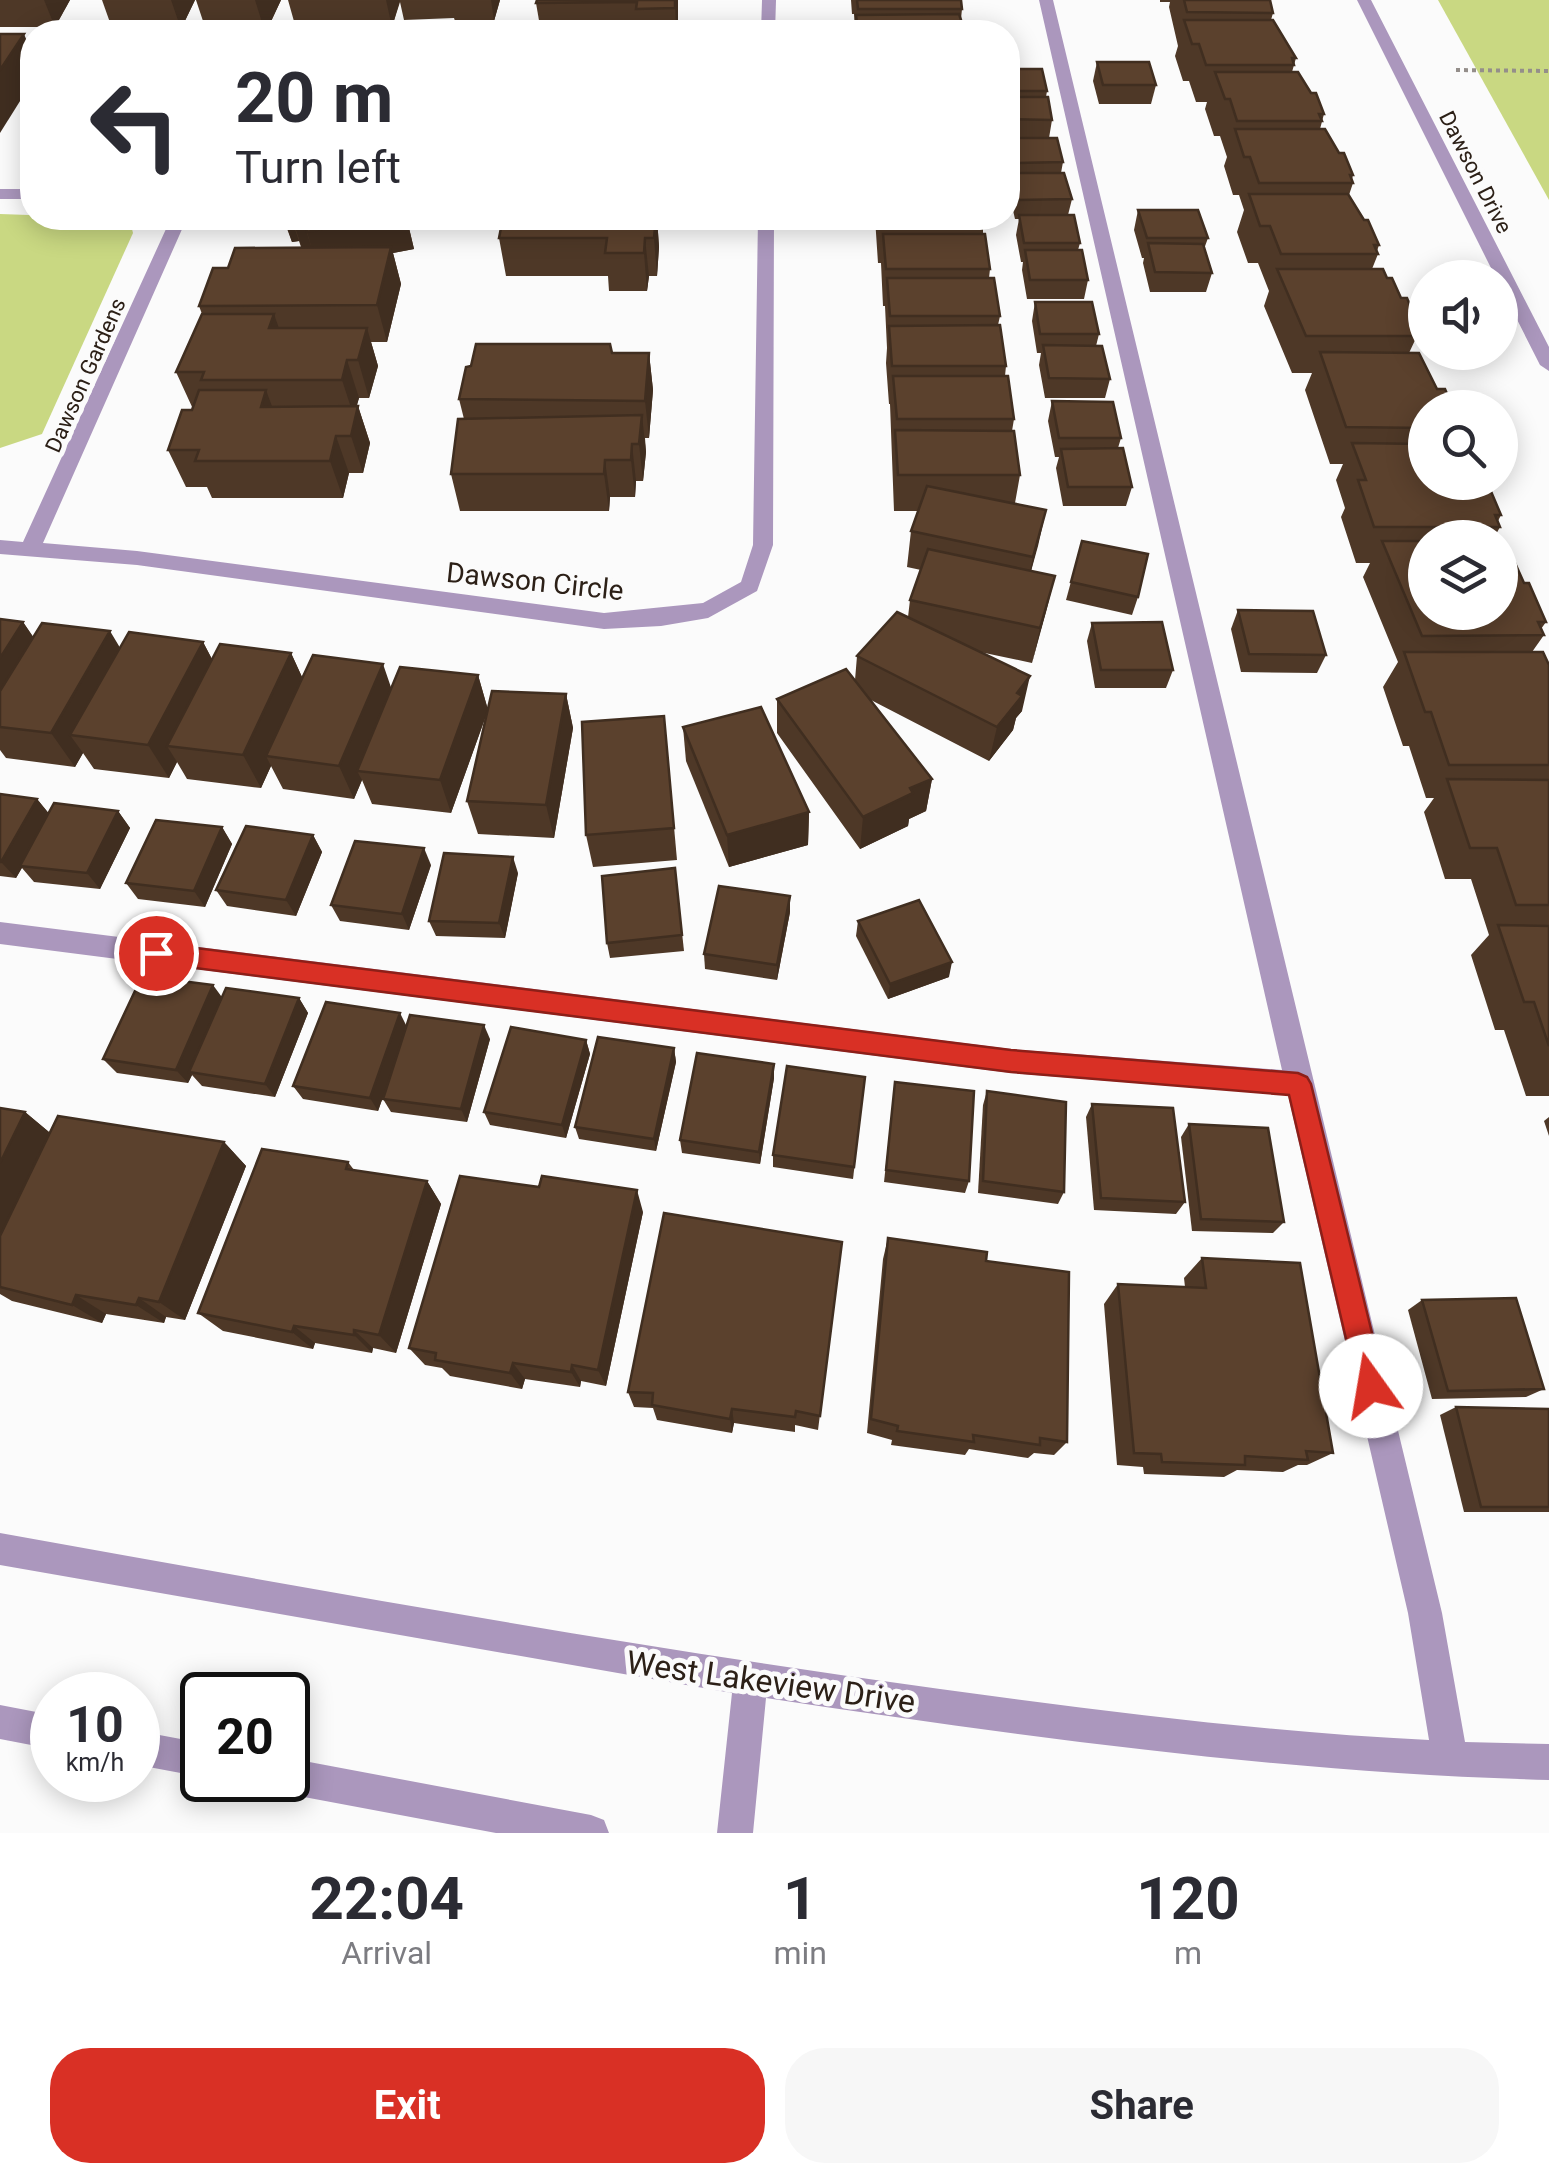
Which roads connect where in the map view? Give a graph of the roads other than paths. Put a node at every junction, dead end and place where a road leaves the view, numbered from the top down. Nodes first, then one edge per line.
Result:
1 (1046, 0) edge
2 (1364, 0) edge
3 (175, 230) edge
4 (766, 230) edge
5 (1549, 365) edge
6 (0, 547) edge
7 (30, 550) junction
8 (0, 933) edge
9 (1298, 1084) junction
10 (0, 1549) edge
11 (750, 1681) junction
12 (0, 1722) edge
13 (30, 1728) edge
14 (1450, 1759) junction
15 (1549, 1762) edge
16 (310, 1780) edge
17 (591, 1833) edge
18 (735, 1833) edge

1 - 9 street
2 - 5 street, Dawson Drive
3 - 7 street, Dawson Gardens
4 - 7 street, Dawson Circle
6 - 7 street, Dawson Circle
8 - 9 street
9 - 14 street
10 - 11 street, West Lakeview Drive
11 - 14 street, West Lakeview Drive
11 - 18 street
12 - 13 street
14 - 15 street, West Lakeview Drive
16 - 17 street

